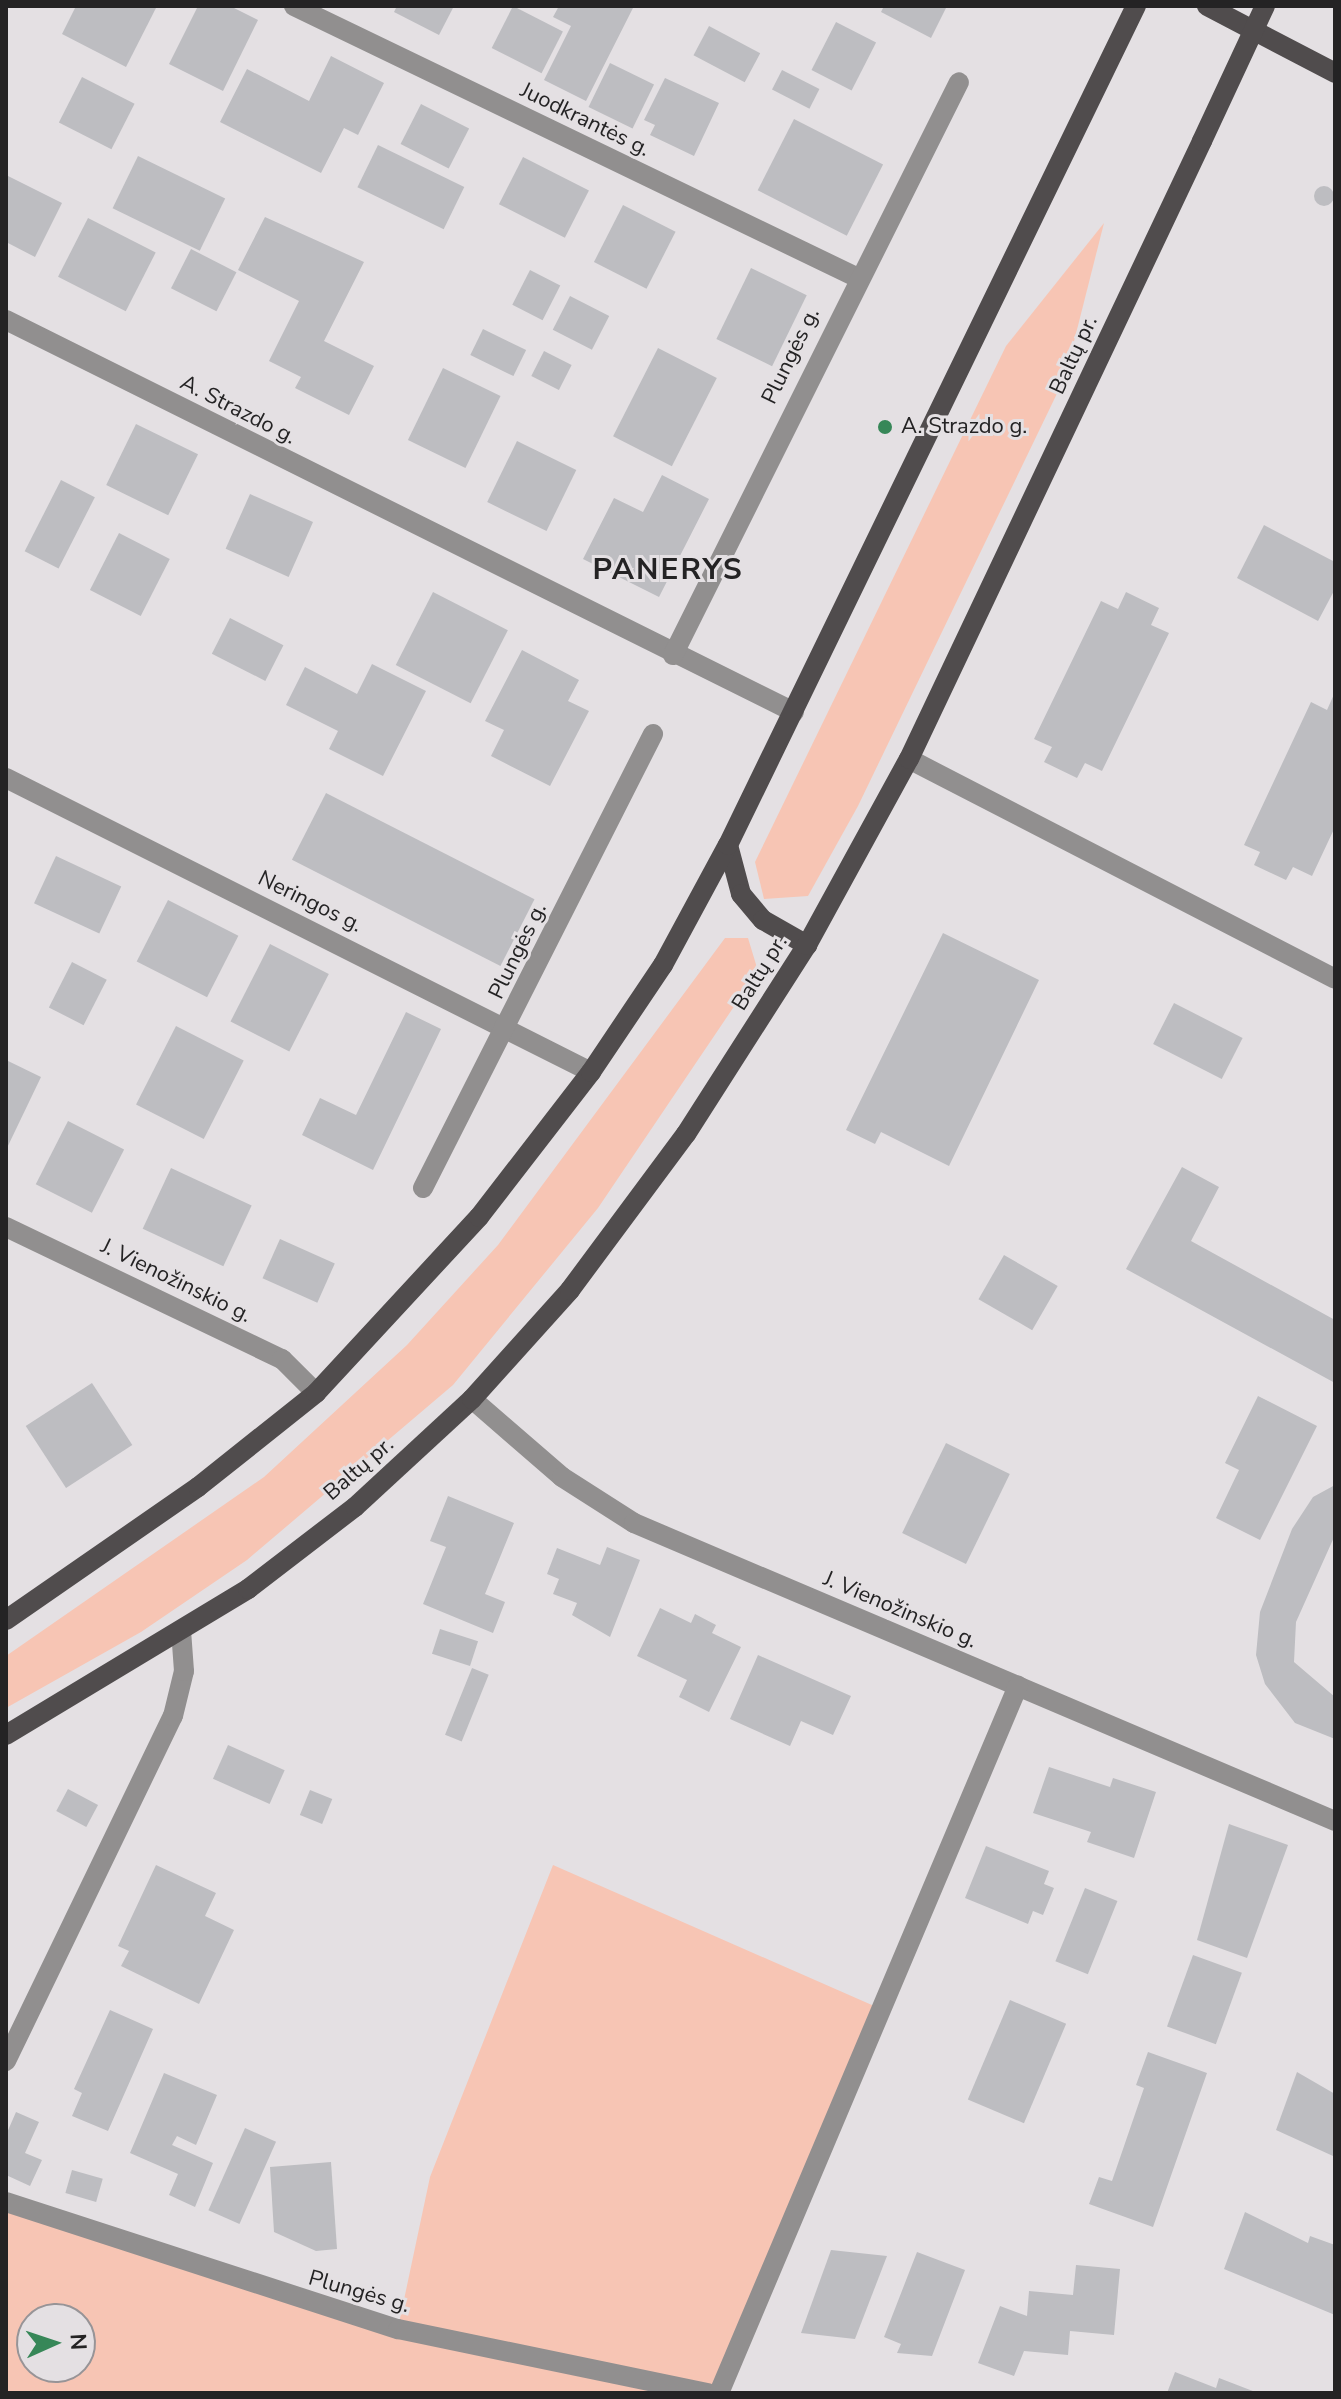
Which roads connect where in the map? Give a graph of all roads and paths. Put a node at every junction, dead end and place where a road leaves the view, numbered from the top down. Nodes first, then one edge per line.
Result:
1 (294, 6) edge
2 (1136, 6) edge
3 (1207, 6) edge
4 (1265, 6) edge
5 (1335, 73) edge
6 (959, 82) dead end
7 (856, 277) junction
8 (6, 320) edge
9 (673, 655) junction
10 (794, 712) junction
11 (653, 734) dead end
12 (909, 759) junction
13 (6, 778) edge
14 (728, 845) junction
15 (807, 945) junction
16 (1335, 979) edge
17 (507, 1026) junction
18 (591, 1072) junction
19 (423, 1188) dead end
20 (6, 1227) edge
21 (316, 1393) junction
22 (472, 1399) junction
23 (6, 1620) edge
24 (181, 1630) junction
25 (1018, 1686) junction
26 (6, 1735) edge
27 (1335, 1821) edge
28 (6, 2061) edge
29 (6, 2202) edge
30 (708, 2393) edge
31 (719, 2393) edge

1 - 7 street, Juodkrantės g.
2 - 10 main road
3 - 5 main road
4 - 12 main road, Baltų pr., bridge
6 - 7 street, Plungės g.
7 - 9 street, Plungės g.
8 - 9 street, A. Strazdo g.
9 - 10 street, A. Strazdo g.
10 - 14 main road
11 - 17 street, Plungės g.
12 - 15 main road, Baltų pr.
12 - 16 street
13 - 17 street, Neringos g.
14 - 15 main road
14 - 18 main road
15 - 22 main road, Baltų pr.
17 - 18 street, Neringos g.
17 - 19 street, Plungės g.
18 - 21 main road
20 - 21 street, J. Vienožinskio g.
21 - 23 main road
22 - 24 main road, Baltų pr.
22 - 25 street, J. Vienožinskio g.
24 - 26 main road, Baltų pr.
24 - 28 street
25 - 27 street, J. Vienožinskio g.
25 - 31 street
29 - 30 street, Plungės g.

